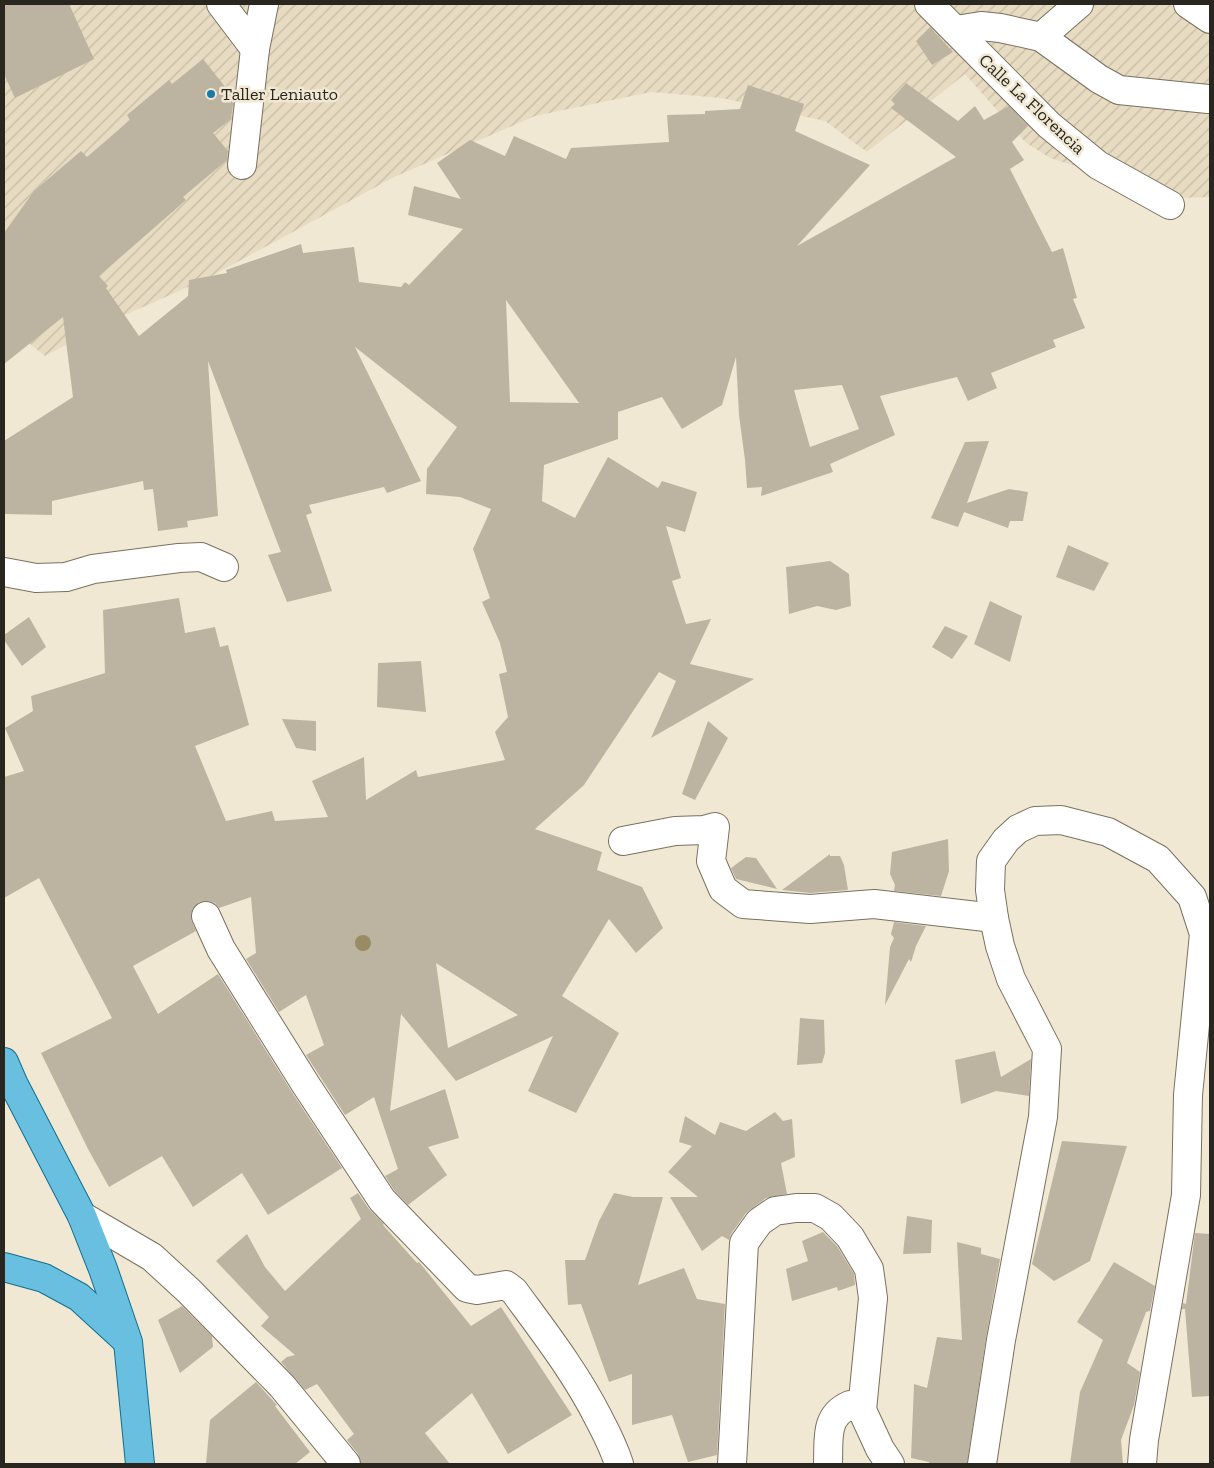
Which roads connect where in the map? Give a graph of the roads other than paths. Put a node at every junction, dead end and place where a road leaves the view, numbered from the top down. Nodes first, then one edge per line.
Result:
1 (221, 4) edge
2 (264, 4) edge
3 (929, 4) edge
4 (1079, 4) edge
5 (1188, 4) edge
6 (1210, 18) edge
7 (956, 30) junction
8 (1041, 37) junction
9 (255, 49) junction
10 (1208, 99) dead end
11 (242, 165) dead end
12 (1170, 205) dead end
13 (224, 567) dead end
14 (4, 572) edge
15 (623, 841) dead end
16 (206, 916) dead end
17 (994, 918) junction
18 (4, 1062) edge
19 (1199, 1099) edge
20 (82, 1216) junction
21 (4, 1267) edge
22 (128, 1342) junction
23 (862, 1410) junction
24 (140, 1464) edge
25 (346, 1464) edge
26 (619, 1464) edge
27 (732, 1464) edge
28 (828, 1464) edge
29 (890, 1464) edge
30 (982, 1464) edge
31 (1142, 1464) edge

1 - 9 street
2 - 9 street
3 - 7 street, Calle La Florencia
4 - 8 street
5 - 6 street
7 - 8 street
7 - 12 street, Calle La Florencia
8 - 10 street
9 - 11 street
13 - 14 street
15 - 17 street
16 - 26 street
17 - 19 street
17 - 30 street
18 - 20 main road
19 - 31 street
20 - 22 main road
20 - 25 street
21 - 22 main road
22 - 24 main road
23 - 27 street
23 - 28 street
23 - 29 street

